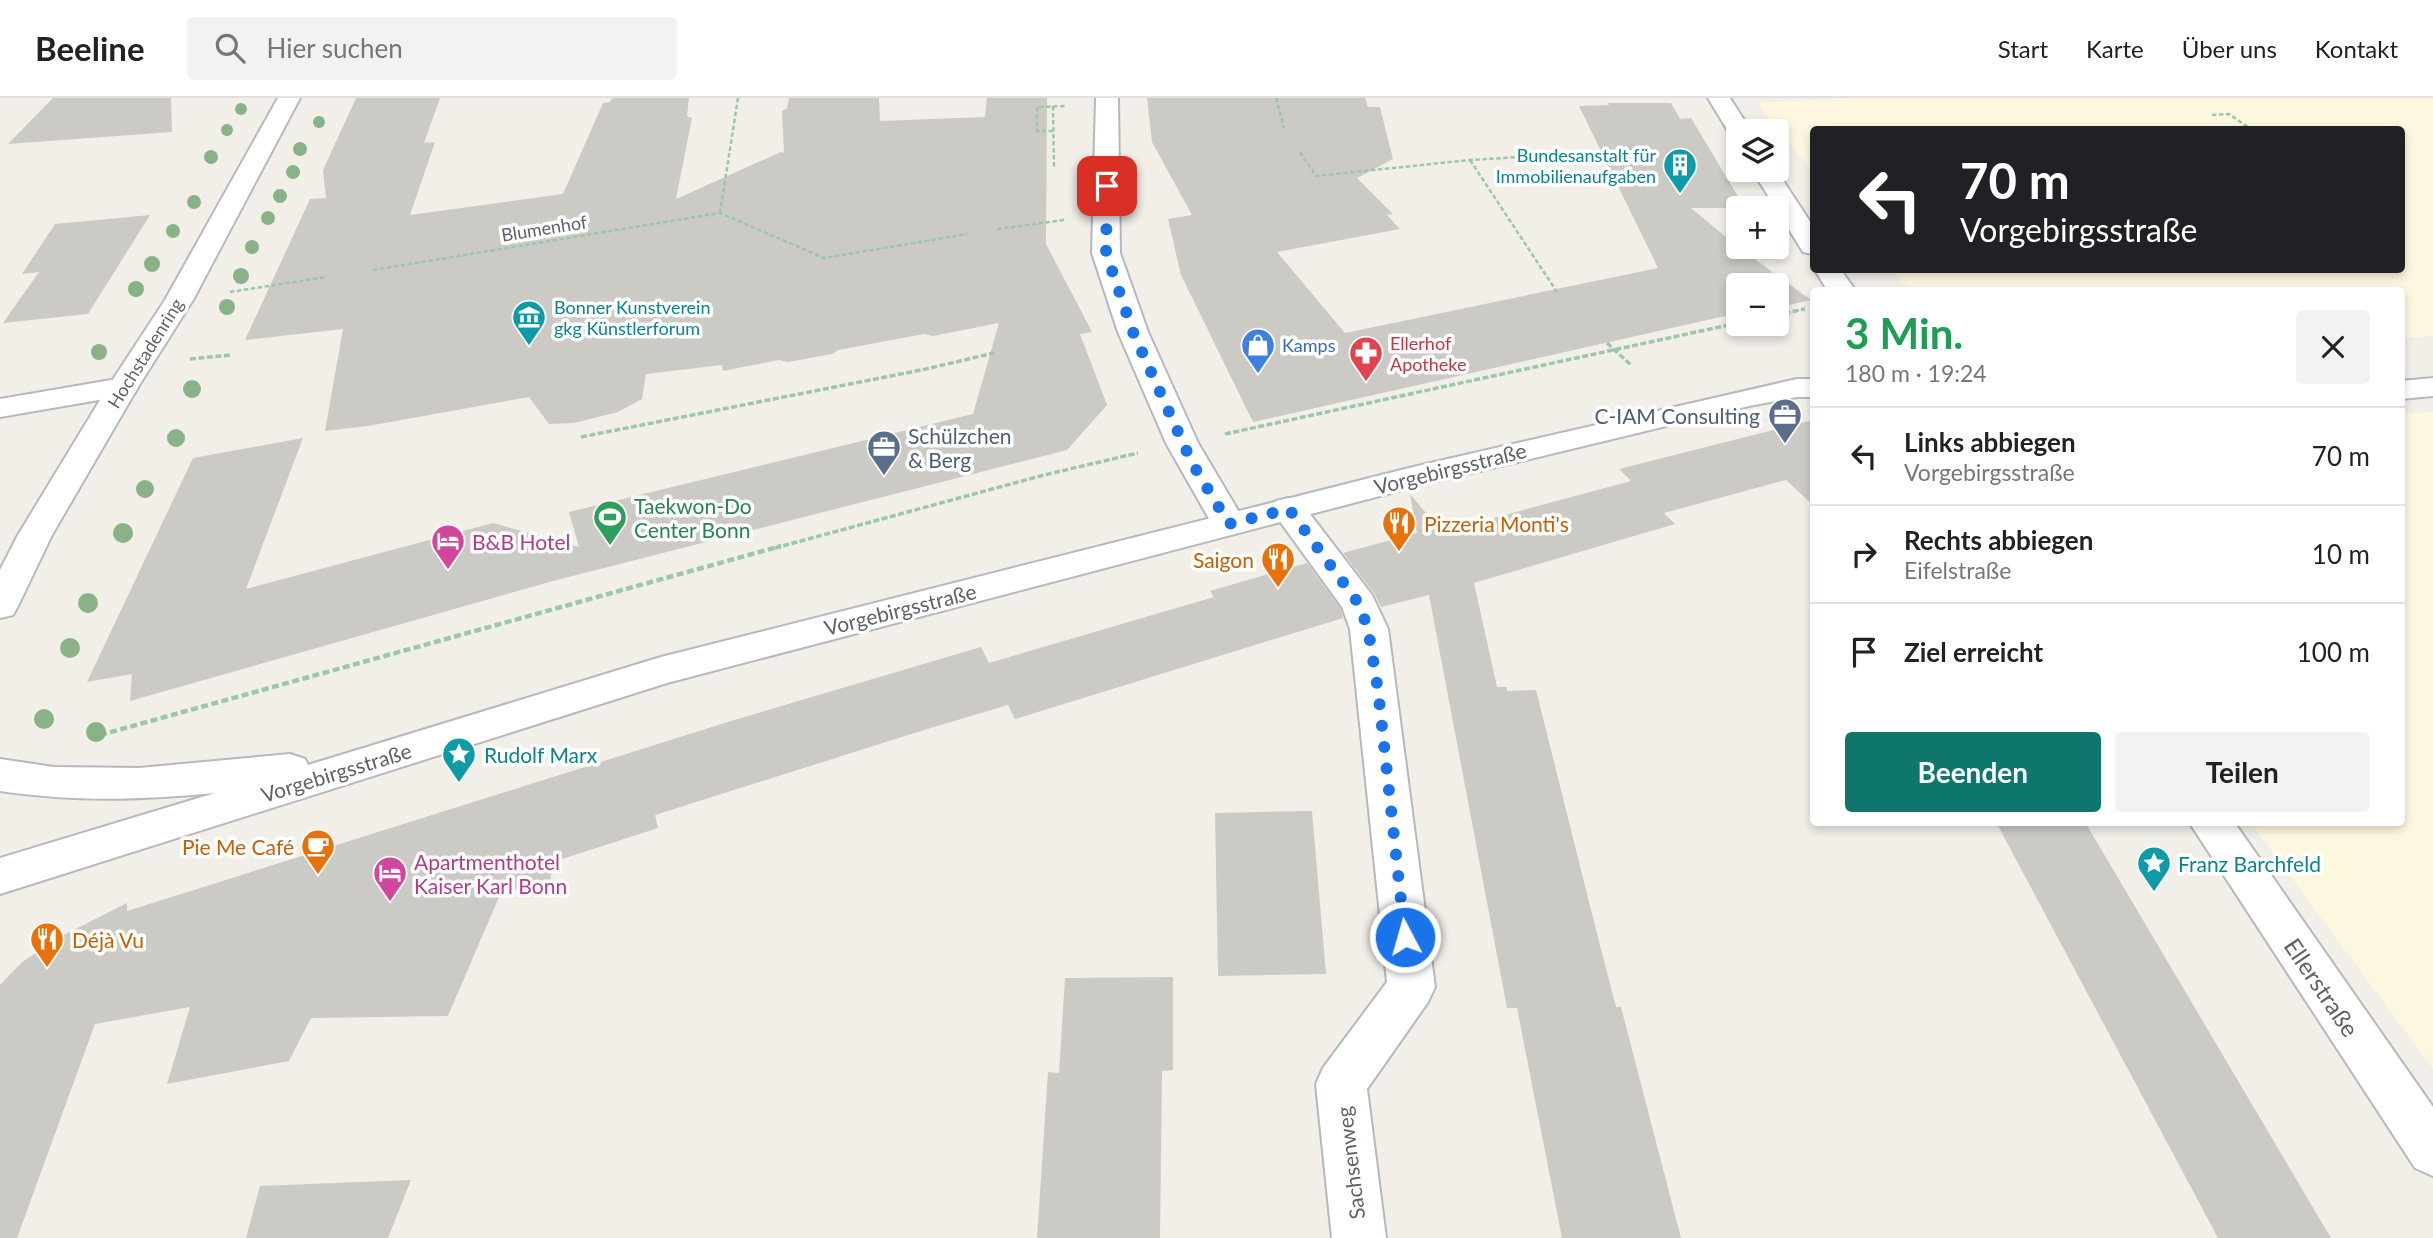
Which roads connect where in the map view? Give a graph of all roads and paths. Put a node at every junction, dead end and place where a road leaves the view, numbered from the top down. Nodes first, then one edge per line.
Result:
1 (289, 98) edge
2 (738, 98) edge
3 (1107, 98) edge
4 (1276, 98) edge
5 (1719, 98) edge
6 (1046, 106) dead end
7 (1054, 106) dead end
8 (2212, 115) dead end
9 (1732, 119) edge
10 (2246, 126) edge
11 (1284, 128) dead end
12 (1053, 131) junction
13 (1635, 150) dead end
14 (1300, 152) dead end
15 (1470, 160) junction
16 (1054, 168) dead end
17 (1772, 182) edge
18 (720, 213) junction
19 (1107, 219) junction
20 (997, 229) dead end
21 (967, 234) dead end
22 (1810, 241) edge
23 (373, 270) dead end
24 (326, 277) dead end
25 (1559, 295) dead end
26 (179, 300) junction
27 (1810, 308) edge
28 (1789, 312) edge
29 (1726, 326) edge
30 (1607, 343) dead end
31 (1614, 349) junction
32 (994, 352) dead end
33 (1632, 366) dead end
34 (123, 387) junction
35 (2433, 387) edge
36 (1810, 388) edge
37 (2405, 390) edge
38 (0, 408) edge
39 (581, 437) dead end
40 (1182, 443) junction
41 (1289, 509) junction
42 (1229, 524) junction
43 (0, 606) edge
44 (96, 736) dead end
45 (362, 764) junction
46 (0, 775) edge
47 (2213, 826) edge
48 (0, 876) edge
49 (2433, 1151) edge
50 (1359, 1238) edge

1 - 26 street, Hochstadenring
2 - 18 path
3 - 19 street
4 - 11 path
5 - 9 street
6 - 12 path
7 - 12 path
8 - 10 path
12 - 16 path
13 - 15 path
14 - 15 path
15 - 25 path
17 - 22 street
18 - 21 path
18 - 23 path, Blumenhof
19 - 20 path
19 - 40 street
24 - 26 path
26 - 34 street, Hochstadenring
27 - 28 path
29 - 31 path
30 - 31 path
31 - 33 path
31 - 40 path
32 - 39 path
34 - 38 street
34 - 43 street, Hochstadenring
35 - 37 street
36 - 41 street, Vorgebirgsstraße
40 - 42 street
40 - 44 path
41 - 42 street, Vorgebirgsstraße
41 - 50 street, Sachsenweg
42 - 45 street, Vorgebirgsstraße
45 - 46 street
45 - 48 street, Vorgebirgsstraße
47 - 49 street, Ellerstraße

